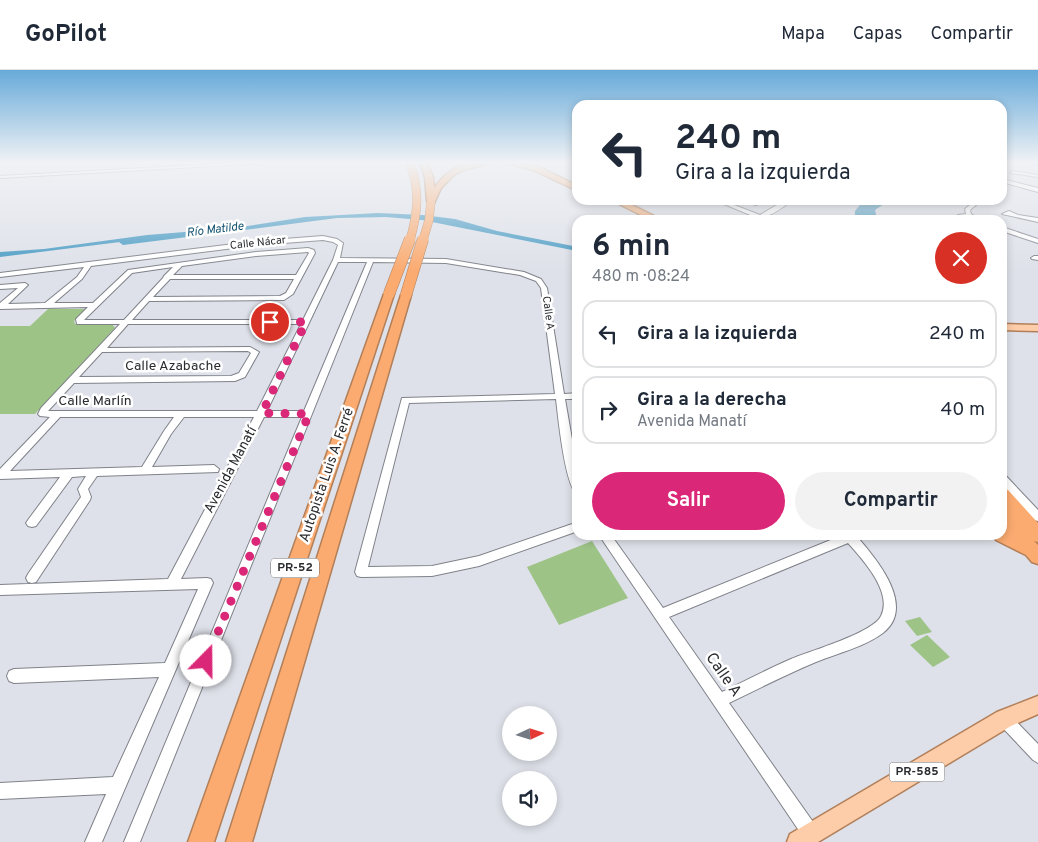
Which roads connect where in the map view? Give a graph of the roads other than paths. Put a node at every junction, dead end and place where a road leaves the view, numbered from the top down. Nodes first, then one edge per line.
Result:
1 (418, 199) edge
2 (431, 201) edge
3 (617, 205) edge
4 (620, 205) edge
5 (728, 205) edge
6 (782, 205) edge
7 (790, 205) edge
8 (973, 205) edge
9 (635, 215) edge
10 (645, 215) edge
11 (754, 215) edge
12 (767, 215) edge
13 (772, 215) edge
14 (969, 215) edge
15 (1015, 216) dead end
16 (1038, 220) edge
17 (1007, 231) edge
18 (1038, 241) edge
19 (336, 260) junction
20 (371, 260) junction
21 (89, 264) junction
22 (180, 264) junction
23 (0, 275) edge
24 (166, 277) junction
25 (299, 277) junction
26 (0, 287) edge
27 (398, 294) junction
28 (146, 299) junction
29 (94, 305) junction
30 (1, 306) edge
31 (46, 306) junction
32 (306, 322) junction
33 (124, 323) junction
34 (1007, 327) edge
35 (1038, 328) edge
36 (99, 350) junction
37 (71, 380) junction
38 (560, 396) junction
39 (572, 396) edge
40 (262, 413) junction
41 (181, 414) junction
42 (309, 414) junction
43 (56, 416) junction
44 (214, 469) dead end
45 (146, 471) junction
46 (94, 472) junction
47 (572, 473) edge
48 (68, 474) junction
49 (0, 475) edge
50 (1007, 483) edge
51 (1007, 500) edge
52 (1038, 517) edge
53 (1007, 521) edge
54 (32, 523) dead end
55 (572, 528) edge
56 (1038, 535) edge
57 (1007, 537) edge
58 (609, 540) edge
59 (845, 540) edge
60 (858, 540) edge
61 (1037, 556) edge
62 (32, 578) dead end
63 (172, 584) junction
64 (0, 590) edge
65 (660, 616) junction
66 (169, 670) junction
67 (14, 676) dead end
68 (720, 700) junction
69 (1038, 706) edge
70 (1004, 719) junction
71 (1038, 755) edge
72 (118, 785) junction
73 (0, 791) edge
74 (805, 838) edge
75 (93, 842) edge
76 (132, 842) edge
77 (200, 842) edge
78 (239, 842) edge

1 - 27 highway, Autopista Luis A. Ferré / PR-52, bridge
2 - 27 highway, Autopista Luis A. Ferré / PR-52, bridge
3 - 9 highway
4 - 10 highway
5 - 11 street
6 - 12 street
7 - 13 street
8 - 14 street
15 - 16 street
17 - 18 street
19 - 20 street, Calle A
19 - 21 street, Avenida Manatí
19 - 32 street, Avenida Manatí
20 - 38 street, Calle A
20 - 42 street
21 - 23 street, Avenida Manatí
21 - 31 street
22 - 24 street, Calle Marlín
22 - 25 street, Calle Nácar
22 - 29 street, Calle Nácar
24 - 25 street
24 - 28 street, Calle Marlín
25 - 28 street, Calle Nácar
26 - 30 street
27 - 77 highway, Autopista Luis A. Ferré / PR-52
27 - 78 highway, Autopista Luis A. Ferré / PR-52
28 - 33 street, Calle Marlín
29 - 31 street
29 - 33 street, Calle Nácar
30 - 31 street
32 - 33 street
32 - 40 street, Avenida Manatí
33 - 36 street, Calle Marlín
34 - 35 main road
36 - 37 street, Calle Marlín
36 - 37 street, Calle Azabache
37 - 43 street, Calle Marlín
38 - 39 street
38 - 47 street, Calle A
38 - 55 street
40 - 41 street, Calle Marlín
40 - 42 street, Calle Marlín
40 - 63 street, Avenida Manatí
41 - 43 street, Calle Marlín
41 - 45 street
42 - 76 street
43 - 49 street
44 - 45 street
45 - 46 street
46 - 48 street
46 - 62 street
48 - 49 street
48 - 54 street
50 - 52 street
51 - 56 highway
53 - 61 highway
57 - 61 highway
58 - 65 street, Calle A
59 - 65 street
60 - 68 street
63 - 64 street
63 - 66 street
65 - 68 street, Calle A
66 - 67 street
66 - 72 street
68 - 74 street, Calle A
69 - 70 main road, PR-585
70 - 71 street
70 - 74 main road, PR-585
72 - 73 street
72 - 75 street

